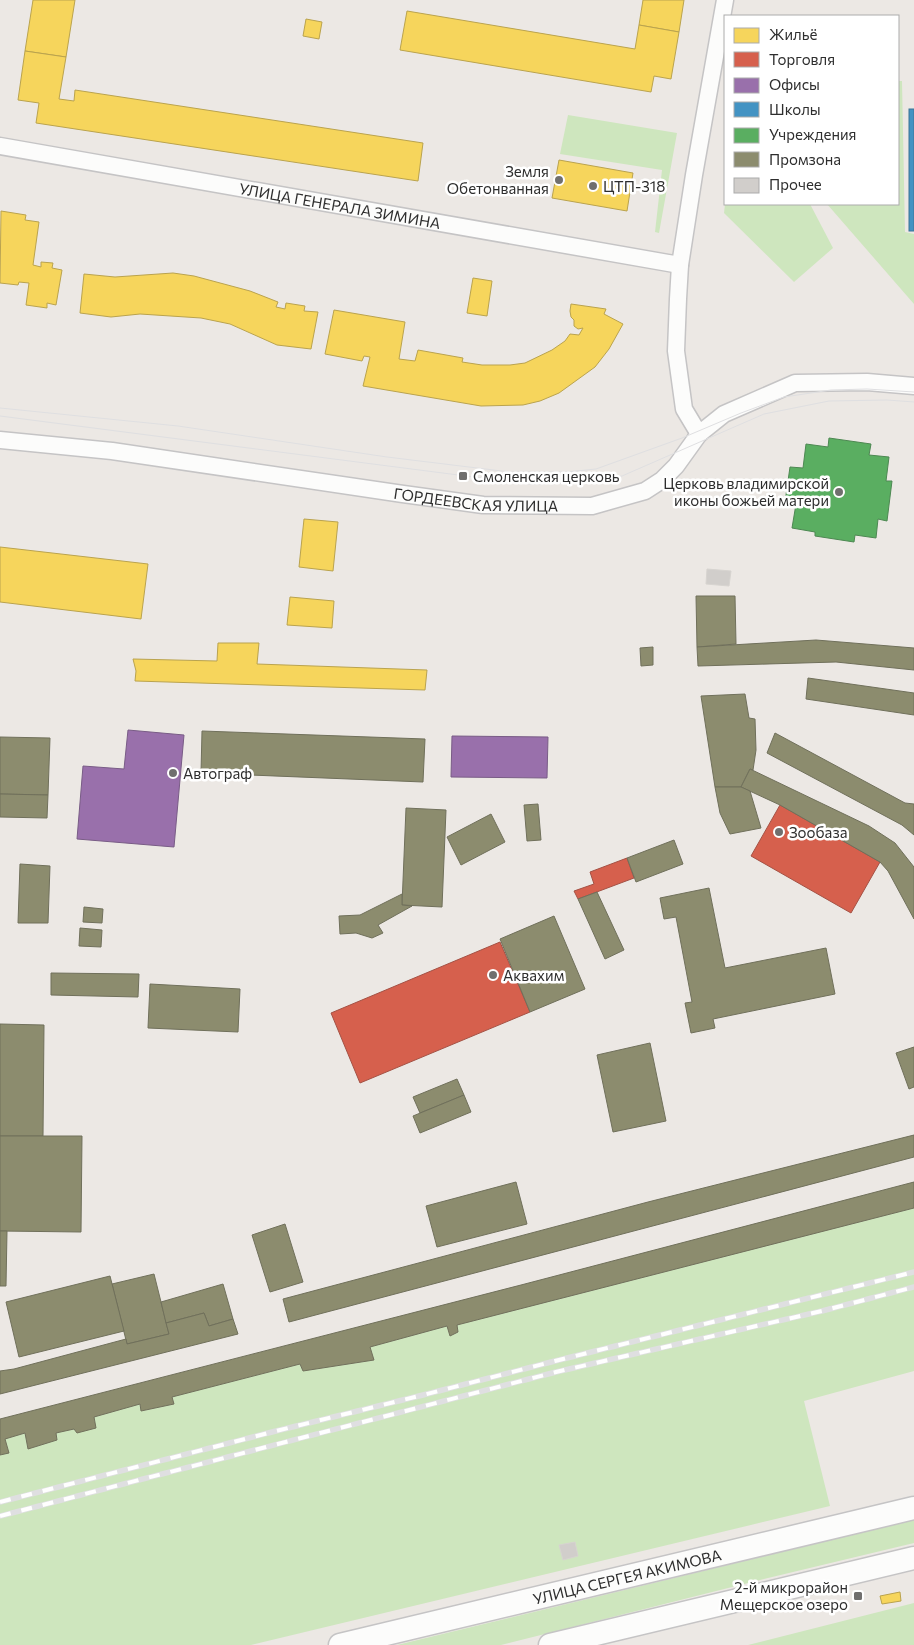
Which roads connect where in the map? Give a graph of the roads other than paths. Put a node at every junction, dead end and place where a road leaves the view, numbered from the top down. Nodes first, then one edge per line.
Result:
1 (725, 0) edge
2 (0, 146) edge
3 (680, 265) junction
4 (914, 386) edge
5 (699, 434) junction
6 (0, 440) edge
7 (914, 1508) edge
8 (914, 1558) edge
9 (340, 1645) edge
10 (550, 1645) edge

1 - 3 street
2 - 3 street, УЛИЦА ГЕНЕРАЛА ЗИМИНА
3 - 5 street
4 - 5 street, ГОРДЕЕВСКАЯ УЛИЦА
5 - 6 street, ГОРДЕЕВСКАЯ УЛИЦА
7 - 9 main road, УЛИЦА СЕРГЕЯ АКИМОВА
8 - 10 main road

